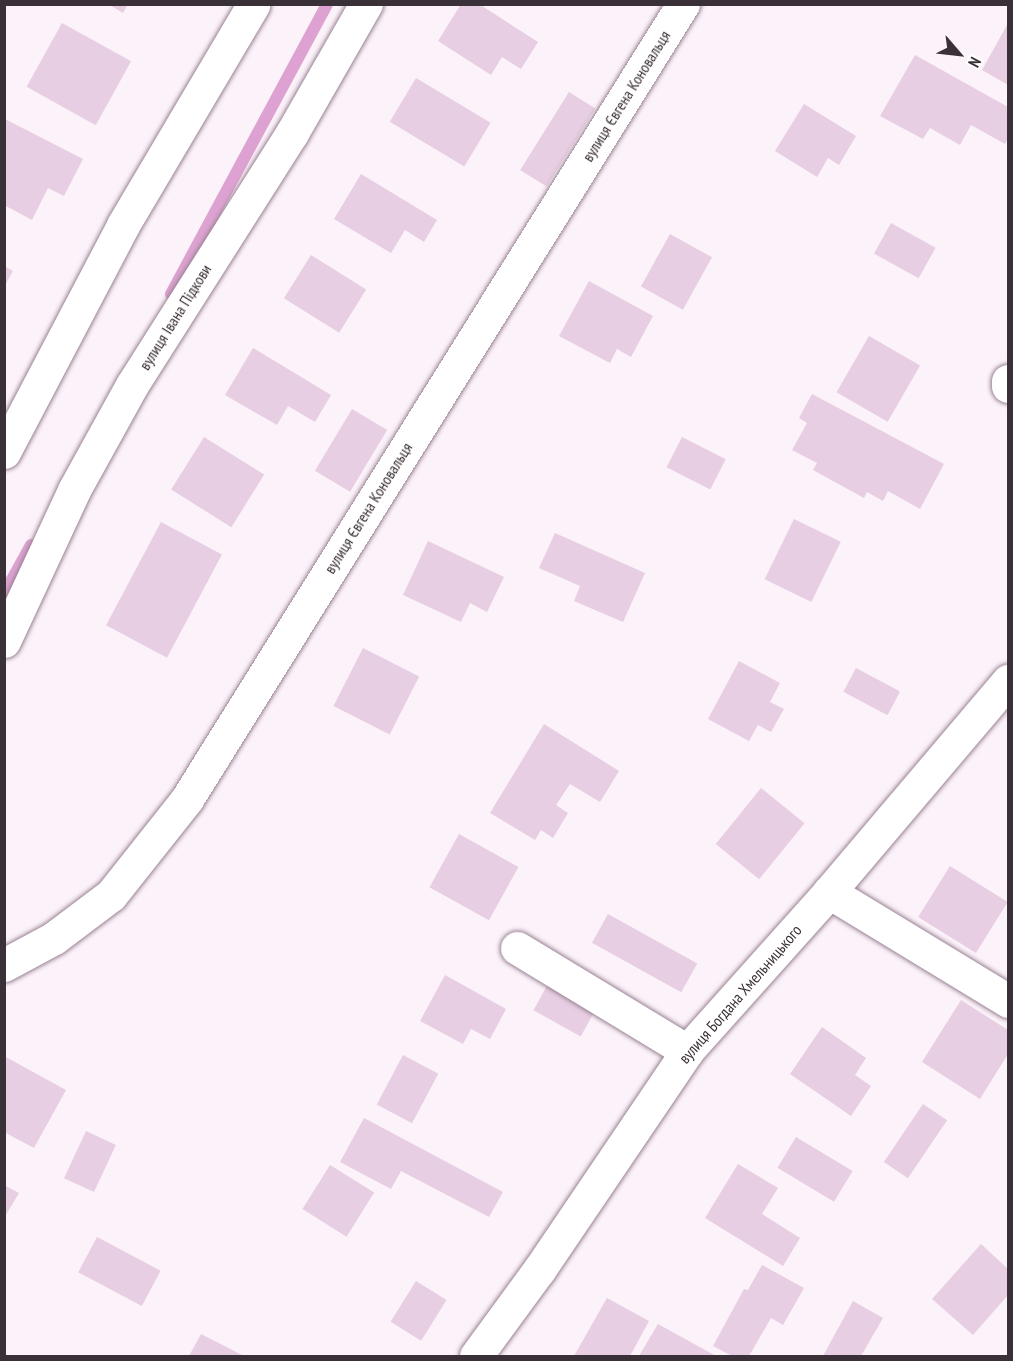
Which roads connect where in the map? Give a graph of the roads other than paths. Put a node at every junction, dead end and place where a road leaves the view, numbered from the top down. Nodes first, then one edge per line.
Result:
1 (366, 4) edge
2 (683, 4) edge
3 (253, 5) edge
4 (1008, 381) edge
5 (1008, 386) edge
6 (4, 452) edge
7 (4, 641) edge
8 (1008, 681) edge
9 (829, 892) junction
10 (517, 948) dead end
11 (4, 965) edge
12 (1008, 1001) edge
13 (687, 1051) junction
14 (476, 1356) edge

1 - 7 street, вулиця Івана Підкови
2 - 11 street, вулиця Євгена Коновальця
3 - 6 street
4 - 5 street
8 - 9 street, вулиця Богдана Хмельницького
9 - 12 street
9 - 13 street, вулиця Богдана Хмельницького
10 - 13 street
13 - 14 street, вулиця Богдана Хмельницького

